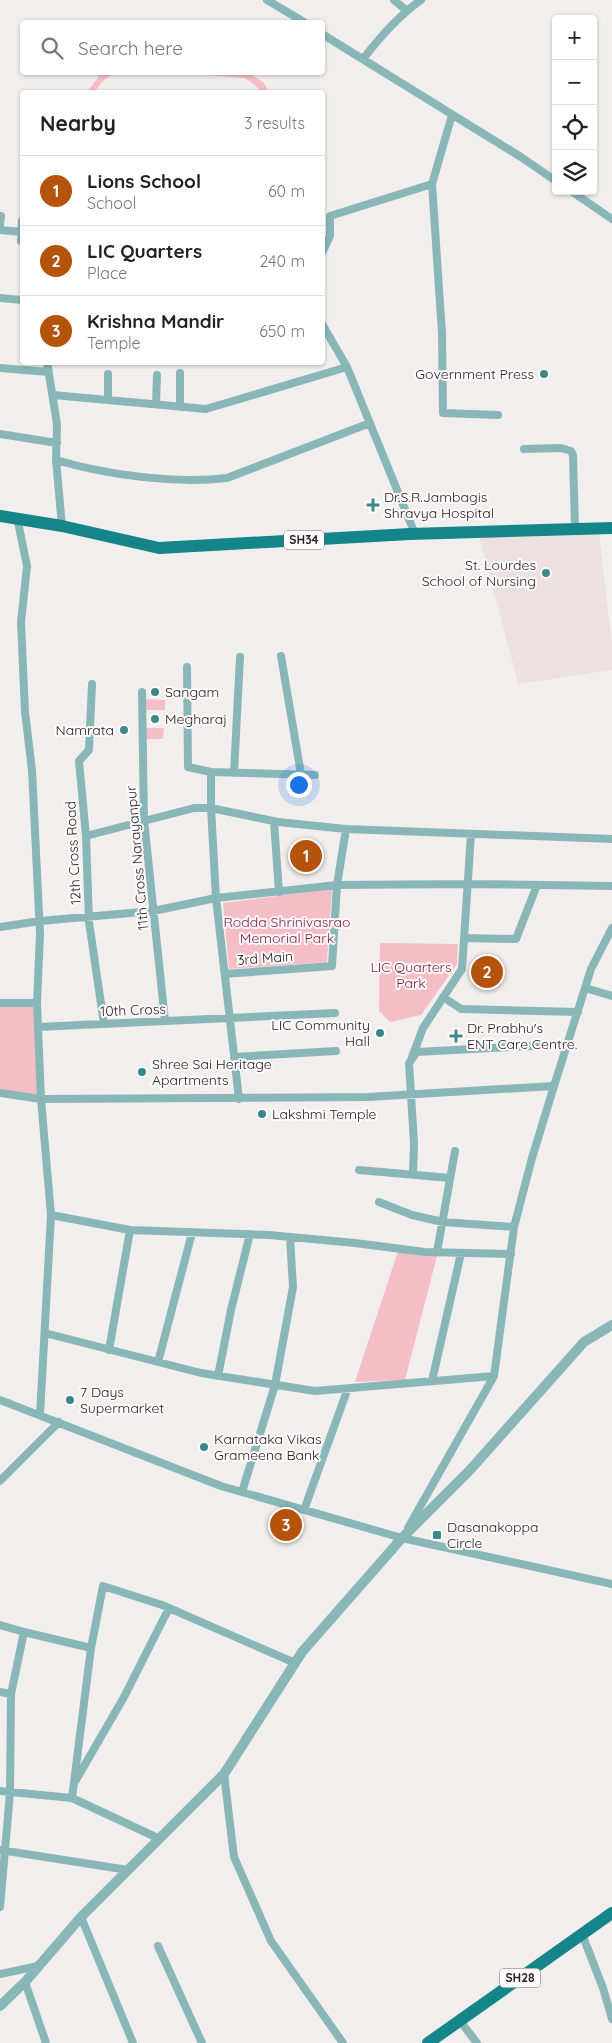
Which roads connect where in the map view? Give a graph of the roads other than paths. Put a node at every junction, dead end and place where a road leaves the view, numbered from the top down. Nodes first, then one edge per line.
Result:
1 (267, 0) edge
2 (394, 0) edge
3 (421, 0) edge
4 (406, 10) junction
5 (301, 20) edge
6 (325, 36) edge
7 (363, 59) junction
8 (452, 115) junction
9 (552, 178) edge
10 (432, 184) junction
11 (577, 195) edge
12 (612, 219) edge
13 (0, 230) edge
14 (20, 232) edge
15 (325, 247) edge
16 (0, 298) edge
17 (20, 300) edge
18 (325, 329) edge
19 (48, 365) edge
20 (347, 367) junction
21 (0, 368) edge
22 (48, 372) junction
23 (180, 372) dead end
24 (108, 374) dead end
25 (157, 375) dead end
26 (53, 395) junction
27 (108, 400) junction
28 (156, 404) junction
29 (180, 407) junction
30 (498, 415) dead end
31 (370, 423) junction
32 (0, 434) edge
33 (57, 443) junction
34 (524, 449) dead end
35 (56, 460) junction
36 (0, 516) edge
37 (17, 517) junction
38 (62, 526) junction
39 (575, 528) junction
40 (612, 528) edge
41 (415, 534) junction
42 (281, 656) dead end
43 (240, 657) dead end
44 (187, 667) dead end
45 (92, 684) dead end
46 (142, 692) dead end
47 (211, 772) junction
48 (234, 773) junction
49 (301, 774) junction
50 (315, 775) dead end
51 (211, 808) junction
52 (144, 820) junction
53 (274, 822) junction
54 (346, 829) junction
55 (471, 834) junction
56 (86, 836) junction
57 (612, 839) edge
58 (468, 884) junction
59 (337, 885) junction
60 (537, 885) junction
61 (612, 886) edge
62 (279, 892) junction
63 (216, 898) junction
64 (153, 911) junction
65 (89, 918) junction
66 (40, 921) junction
67 (0, 927) edge
68 (612, 928) edge
69 (464, 938) junction
70 (225, 974) junction
71 (586, 988) junction
72 (612, 996) edge
73 (443, 997) junction
74 (0, 1003) edge
75 (37, 1003) junction
76 (578, 1012) junction
77 (335, 1013) dead end
78 (230, 1019) junction
79 (165, 1021) junction
80 (104, 1024) junction
81 (38, 1027) junction
82 (567, 1044) junction
83 (336, 1051) dead end
84 (234, 1058) junction
85 (409, 1063) junction
86 (554, 1086) junction
87 (0, 1093) edge
88 (412, 1095) junction
89 (41, 1099) junction
90 (238, 1099) junction
91 (455, 1152) dead end
92 (359, 1170) dead end
93 (413, 1175) junction
94 (450, 1178) junction
95 (379, 1202) dead end
96 (51, 1215) junction
97 (443, 1222) junction
98 (514, 1227) junction
99 (130, 1230) junction
100 (192, 1233) junction
101 (250, 1234) junction
102 (290, 1237) junction
103 (437, 1252) junction
104 (461, 1253) junction
105 (511, 1254) junction
106 (612, 1324) edge
107 (44, 1333) junction
108 (109, 1350) junction
109 (158, 1362) junction
110 (218, 1376) junction
111 (494, 1376) junction
112 (432, 1381) junction
113 (276, 1385) junction
114 (348, 1388) junction
115 (0, 1400) edge
116 (40, 1415) junction
117 (59, 1422) junction
118 (1, 1479) edge
119 (242, 1492) junction
120 (304, 1510) junction
121 (402, 1538) junction
122 (612, 1584) edge
123 (169, 1608) junction
124 (0, 1626) edge
125 (24, 1632) junction
126 (91, 1648) junction
127 (295, 1663) junction
128 (0, 1692) edge
129 (11, 1694) junction
130 (224, 1774) junction
131 (74, 1782) junction
132 (0, 1791) edge
133 (10, 1793) junction
134 (72, 1798) junction
135 (160, 1839) junction
136 (3, 1851) edge
137 (128, 1870) junction
138 (0, 1907) edge
139 (612, 1913) edge
140 (81, 1917) junction
141 (582, 1934) junction
142 (158, 1946) dead end
143 (38, 1966) junction
144 (0, 1974) edge
145 (25, 1982) junction
146 (0, 2006) edge
147 (612, 2019) edge
148 (460, 2021) junction
149 (46, 2043) edge
150 (133, 2043) edge
151 (202, 2043) edge
152 (343, 2043) edge
153 (428, 2043) edge
154 (477, 2043) edge

1 - 5 street
2 - 4 street
3 - 4 street
4 - 7 street
6 - 7 street
7 - 8 street
8 - 9 street
8 - 10 street
10 - 15 street
10 - 30 street
11 - 12 street
13 - 14 street
16 - 17 street
18 - 20 street
19 - 22 street
20 - 29 street
20 - 31 street
21 - 22 street
22 - 26 street
23 - 29 street
24 - 27 street
25 - 28 street
26 - 27 street
26 - 33 street
27 - 28 street
28 - 29 street
31 - 35 street
31 - 41 street
32 - 33 street
33 - 35 street
34 - 39 street
35 - 38 street
36 - 37 main road, SH34
37 - 38 main road, SH34
37 - 66 street
38 - 41 main road, SH34
39 - 40 main road, SH34
39 - 41 main road, SH34
42 - 49 street
43 - 48 street
44 - 47 street
45 - 56 street, 12th Cross Road
46 - 52 street, 11th Cross Narayanpur
47 - 48 street
47 - 51 street
48 - 49 street
49 - 50 street
51 - 52 street
51 - 53 street
51 - 63 street
52 - 56 street
52 - 64 street, 11th Cross Narayanpur
53 - 54 street
53 - 62 street
54 - 55 street
54 - 59 street
55 - 57 street
55 - 58 street
56 - 65 street, 12th Cross Road
58 - 59 street
58 - 60 street
58 - 69 street
59 - 62 street
59 - 70 street, 3rd Main
60 - 61 street
60 - 69 street
62 - 63 street
63 - 64 street
63 - 70 street
64 - 65 street
64 - 79 street, 11th Cross Narayanpur
65 - 66 street
65 - 80 street, 12th Cross Road
66 - 67 street
66 - 75 street
68 - 71 street
69 - 73 street
70 - 78 street
71 - 72 street
71 - 76 street
73 - 76 street
73 - 85 street
74 - 75 street
75 - 81 street
76 - 82 street
77 - 78 street, 10th Cross
78 - 79 street, 10th Cross
78 - 84 street
79 - 80 street, 10th Cross
80 - 81 street, 10th Cross
81 - 89 street
82 - 85 street
82 - 86 street
83 - 84 street
84 - 90 street
85 - 88 street
86 - 88 street
86 - 98 street
87 - 89 street
88 - 90 street
88 - 93 street
89 - 90 street
89 - 96 street
91 - 94 street
92 - 93 street
93 - 94 street
94 - 97 street
95 - 97 street
96 - 99 street
96 - 107 street
97 - 98 street
97 - 103 street
98 - 105 street
99 - 100 street
99 - 108 street
100 - 101 street
100 - 109 street
101 - 102 street
101 - 110 street
102 - 103 street
102 - 113 street
103 - 104 street
104 - 105 street
104 - 112 street
105 - 111 street
106 - 121 street
107 - 108 street
107 - 116 street
108 - 109 street
109 - 110 street
110 - 113 street
111 - 112 street
111 - 121 street
112 - 114 street
113 - 114 street
113 - 119 street
114 - 120 street
115 - 116 street
116 - 117 street
117 - 118 street
117 - 119 street
119 - 120 street
120 - 121 street
121 - 122 street
121 - 127 street
123 - 126 street
123 - 127 street
123 - 131 street
124 - 125 street
125 - 126 street
125 - 129 street
126 - 131 street
127 - 130 street
128 - 129 street
129 - 133 street
130 - 135 street
130 - 152 street
131 - 134 street
132 - 133 street
133 - 134 street
133 - 136 street
134 - 135 street
135 - 137 street
136 - 137 street
136 - 138 street
137 - 140 street
139 - 141 main road, SH28
140 - 143 street
140 - 150 street
141 - 147 street
141 - 148 main road, SH28
142 - 151 street
143 - 144 street
143 - 145 street
145 - 146 street
145 - 149 street
148 - 153 main road, SH28
148 - 154 street

